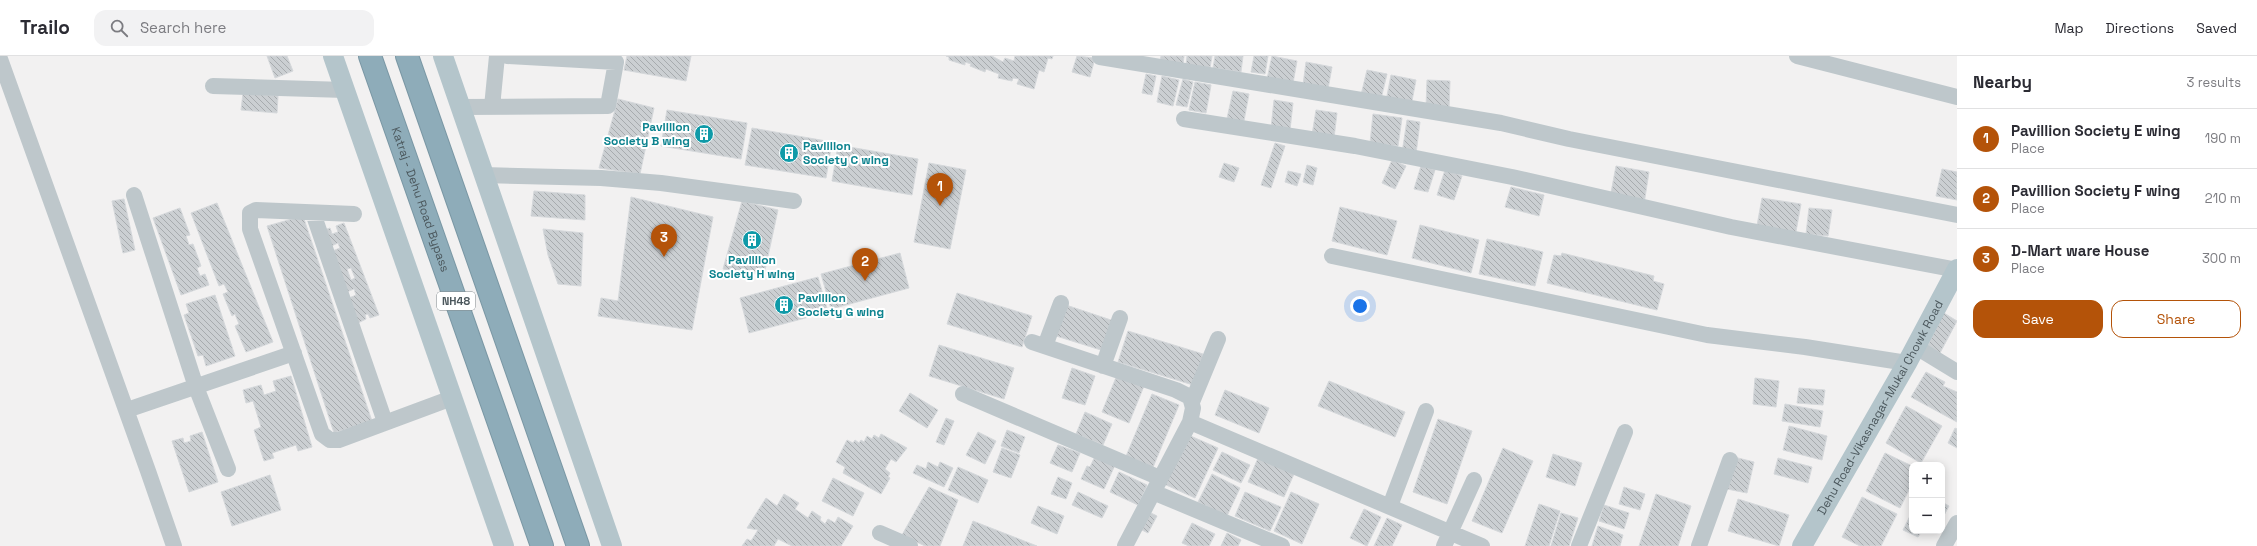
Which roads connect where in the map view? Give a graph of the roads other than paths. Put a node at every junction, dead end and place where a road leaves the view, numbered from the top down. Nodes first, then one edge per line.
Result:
1 (333, 56) edge
2 (370, 56) edge
3 (407, 56) edge
4 (443, 56) edge
5 (497, 56) edge
6 (507, 56) edge
7 (1100, 56) edge
8 (1797, 56) edge
9 (0, 59) edge
10 (214, 86) dead end
11 (345, 90) junction
12 (1957, 97) edge
13 (461, 107) junction
14 (492, 107) junction
15 (1184, 119) dead end
16 (483, 175) junction
17 (134, 195) dead end
18 (794, 201) dead end
19 (313, 214) junction
20 (354, 214) dead end
21 (1957, 215) edge
22 (1332, 256) dead end
23 (1957, 269) edge
24 (1061, 303) dead end
25 (1120, 318) dead end
26 (1218, 339) dead end
27 (294, 353) junction
28 (1911, 355) junction
29 (1103, 366) junction
30 (1957, 372) edge
31 (196, 386) junction
32 (963, 394) dead end
33 (452, 398) junction
34 (1192, 402) junction
35 (127, 410) junction
36 (1426, 411) dead end
37 (385, 422) junction
38 (1190, 422) junction
39 (1625, 432) dead end
40 (1730, 460) dead end
41 (228, 469) dead end
42 (1474, 480) dead end
43 (1156, 485) junction
44 (1390, 506) junction
45 (1957, 523) edge
46 (880, 533) dead end
47 (1448, 539) edge
48 (174, 546) edge
49 (504, 546) edge
50 (542, 546) edge
51 (578, 546) edge
52 (612, 546) edge
53 (910, 546) edge
54 (1125, 546) edge
55 (1282, 546) edge
56 (1482, 546) edge
57 (1579, 546) edge
58 (1699, 546) edge
59 (1802, 546) edge
60 (1944, 546) edge

1 - 11 main road
2 - 50 highway, Katraj - Dehu Road Bypass / NH48
3 - 51 highway, NH48
4 - 13 main road
5 - 14 street
6 - 14 street
7 - 21 street
8 - 12 street
9 - 35 street
10 - 11 street
11 - 33 main road
13 - 14 street
13 - 16 main road
15 - 23 street
16 - 18 street
16 - 52 main road
17 - 31 street
19 - 20 street
19 - 27 street
19 - 37 street
22 - 28 street
23 - 28 main road, Dehu Road-Vikasnagar-Mukai Chowk Road
24 - 29 street
25 - 29 street
26 - 34 street
27 - 31 street
27 - 37 street
28 - 30 street
28 - 59 main road, Dehu Road-Vikasnagar-Mukai Chowk Road
29 - 34 street
31 - 35 street
31 - 41 street
32 - 43 street
33 - 37 street
33 - 49 main road
34 - 38 street
35 - 48 street
36 - 44 street
38 - 43 street
38 - 44 street
39 - 57 street
40 - 58 street
42 - 47 street
43 - 54 street
43 - 55 street
44 - 47 street
45 - 60 street
46 - 53 street
47 - 56 street

